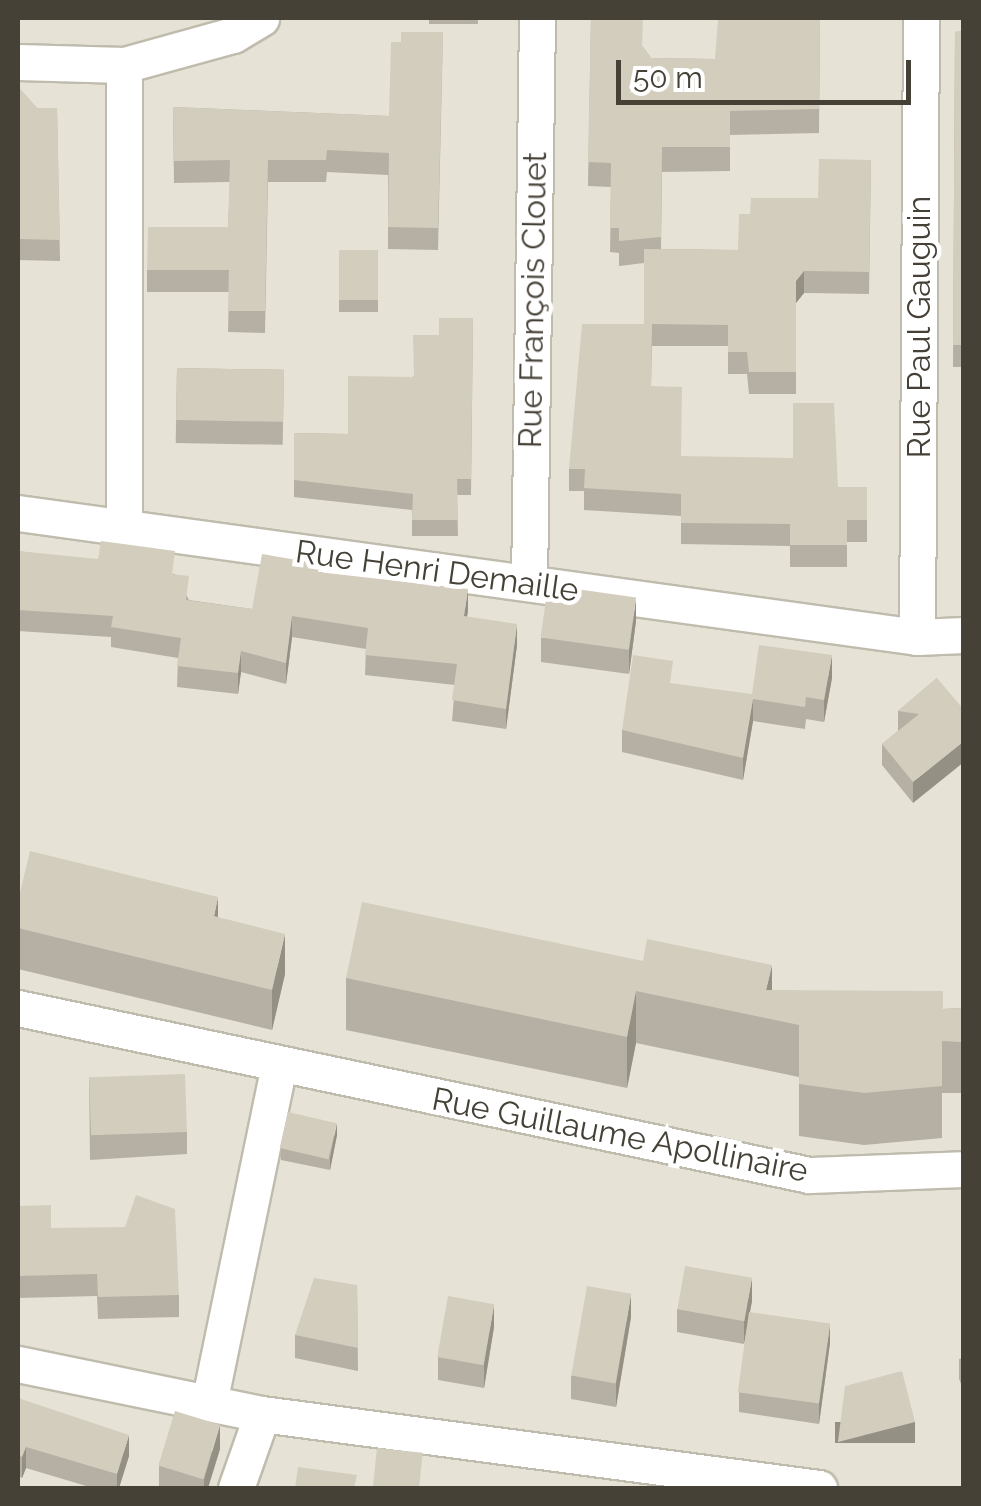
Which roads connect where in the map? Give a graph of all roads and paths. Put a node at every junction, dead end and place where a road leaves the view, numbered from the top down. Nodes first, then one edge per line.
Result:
1 (261, 18) edge
2 (537, 18) edge
3 (921, 18) edge
4 (18, 62) edge
5 (124, 65) junction
6 (18, 513) edge
7 (124, 528) junction
8 (529, 583) junction
9 (964, 635) edge
10 (917, 637) junction
11 (18, 1008) edge
12 (279, 1065) junction
13 (964, 1169) edge
14 (18, 1364) edge
15 (208, 1403) junction
16 (262, 1414) junction
17 (236, 1488) edge
18 (819, 1488) edge

1 - 5 street
2 - 8 street, Rue François Clouet
3 - 10 street, Rue Paul Gauguin
4 - 5 street
5 - 7 street
6 - 7 street, Rue Henri Demaille
7 - 8 street, Rue Henri Demaille
8 - 10 street, Rue Henri Demaille
9 - 10 street, Rue Henri Demaille
11 - 12 street, Rue Guillaume Apollinaire
12 - 13 street, Rue Guillaume Apollinaire
12 - 15 street
14 - 15 street
15 - 16 street
16 - 17 street
16 - 18 street

